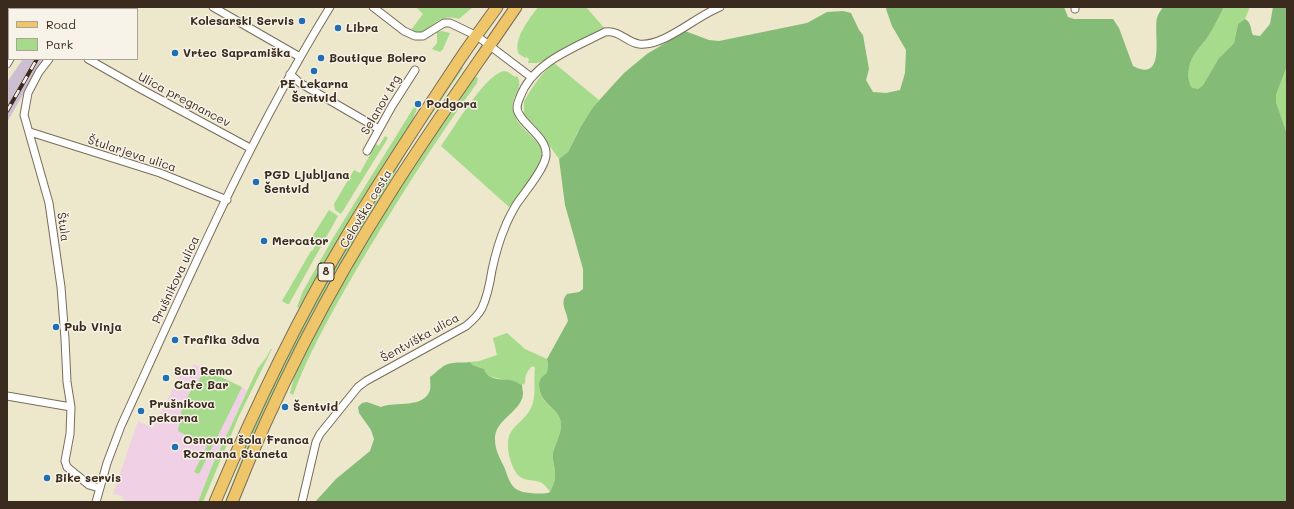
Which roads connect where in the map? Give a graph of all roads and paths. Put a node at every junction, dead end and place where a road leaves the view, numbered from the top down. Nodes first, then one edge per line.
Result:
1 (213, 7) edge
2 (330, 7) edge
3 (374, 7) edge
4 (497, 7) edge
5 (516, 7) edge
6 (720, 7) edge
7 (477, 36) junction
8 (490, 46) junction
9 (300, 57) junction
10 (47, 60) edge
11 (90, 60) edge
12 (415, 70) dead end
13 (290, 74) junction
14 (531, 77) junction
15 (379, 129) junction
16 (30, 132) junction
17 (250, 148) junction
18 (367, 151) dead end
19 (226, 200) junction
20 (7, 396) edge
21 (71, 407) junction
22 (99, 488) junction
23 (96, 502) edge
24 (215, 502) edge
25 (232, 502) edge
26 (302, 502) edge

1 - 9 street
2 - 9 street, Prušnikova ulica
3 - 7 street
4 - 7 main road, Celovška cesta / 8
5 - 8 main road, Celovška cesta / 8
6 - 14 street
7 - 8 street
7 - 24 main road, Celovška cesta / 8
8 - 14 street
8 - 25 main road, Celovška cesta / 8
9 - 13 street, Prušnikova ulica
10 - 16 street, Štula
11 - 17 street, Ulica pregnancev
12 - 15 street, Selanov trg
13 - 15 street
13 - 17 street, Prušnikova ulica
14 - 26 street, Šentviška ulica
15 - 18 street, Selanov trg
16 - 19 street, Štularjeva ulica
16 - 21 street, Štula
17 - 19 street, Prušnikova ulica
19 - 22 street, Prušnikova ulica
20 - 21 street
21 - 22 street, Štula
22 - 23 street, Prušnikova ulica

